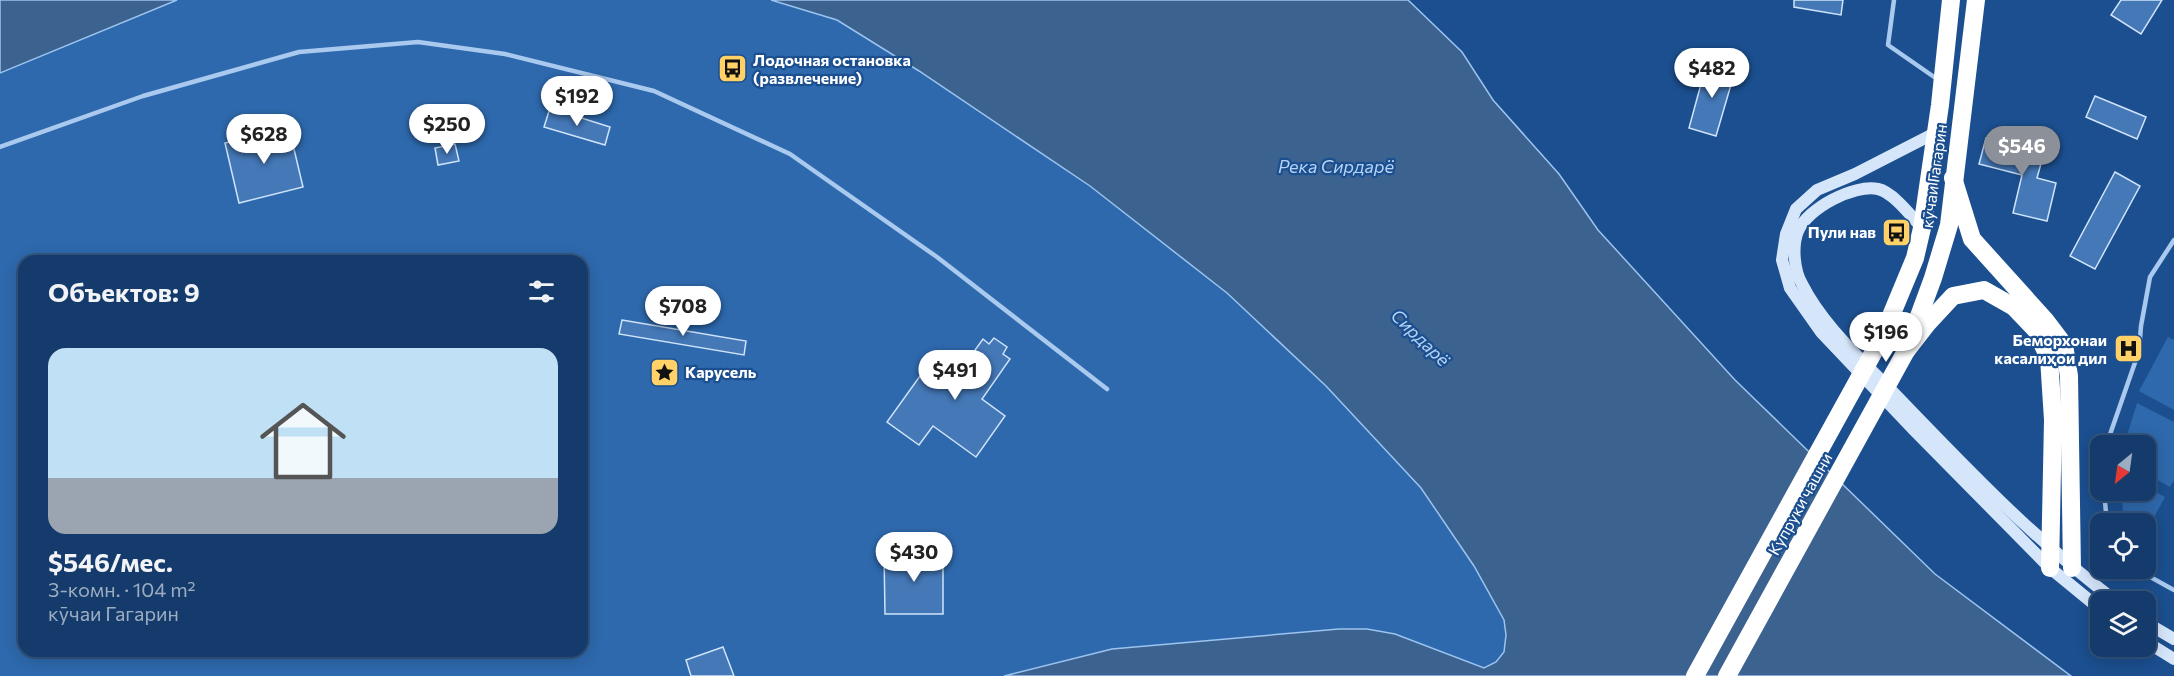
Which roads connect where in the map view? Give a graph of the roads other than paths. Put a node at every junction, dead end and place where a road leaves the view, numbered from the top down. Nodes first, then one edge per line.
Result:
1 (1894, 0) edge
2 (1951, 0) edge
3 (1976, 0) edge
4 (1941, 82) junction
5 (1935, 133) junction
6 (0, 147) edge
7 (1953, 178) junction
8 (1922, 228) junction
9 (2174, 240) edge
10 (1906, 351) junction
11 (1107, 389) dead end
12 (2110, 435) edge
13 (2051, 548) junction
14 (2050, 568) junction
15 (2072, 568) junction
16 (2154, 579) edge
17 (2174, 590) edge
18 (2102, 591) edge
19 (2090, 601) edge
20 (2156, 628) edge
21 (2174, 639) edge
22 (2156, 648) edge
23 (2174, 659) edge
24 (1695, 676) edge
25 (1727, 676) edge

1 - 4 lane
2 - 4 highway, кӯчаи Гагарин
3 - 7 highway, кӯчаи Гагарин
4 - 5 highway, кӯчаи Гагарин
5 - 8 highway, кӯчаи Гагарин
5 - 14 main road
6 - 11 lane
7 - 10 highway, кӯчаи Гагарин
7 - 15 highway
8 - 13 main road
8 - 24 highway, кӯчаи Гагарин, bridge
9 - 12 lane
10 - 13 highway
10 - 25 highway, Купруки чашни, bridge
13 - 14 highway
13 - 15 main road
14 - 19 main road
15 - 18 main road
16 - 17 lane
20 - 21 main road
22 - 23 main road

